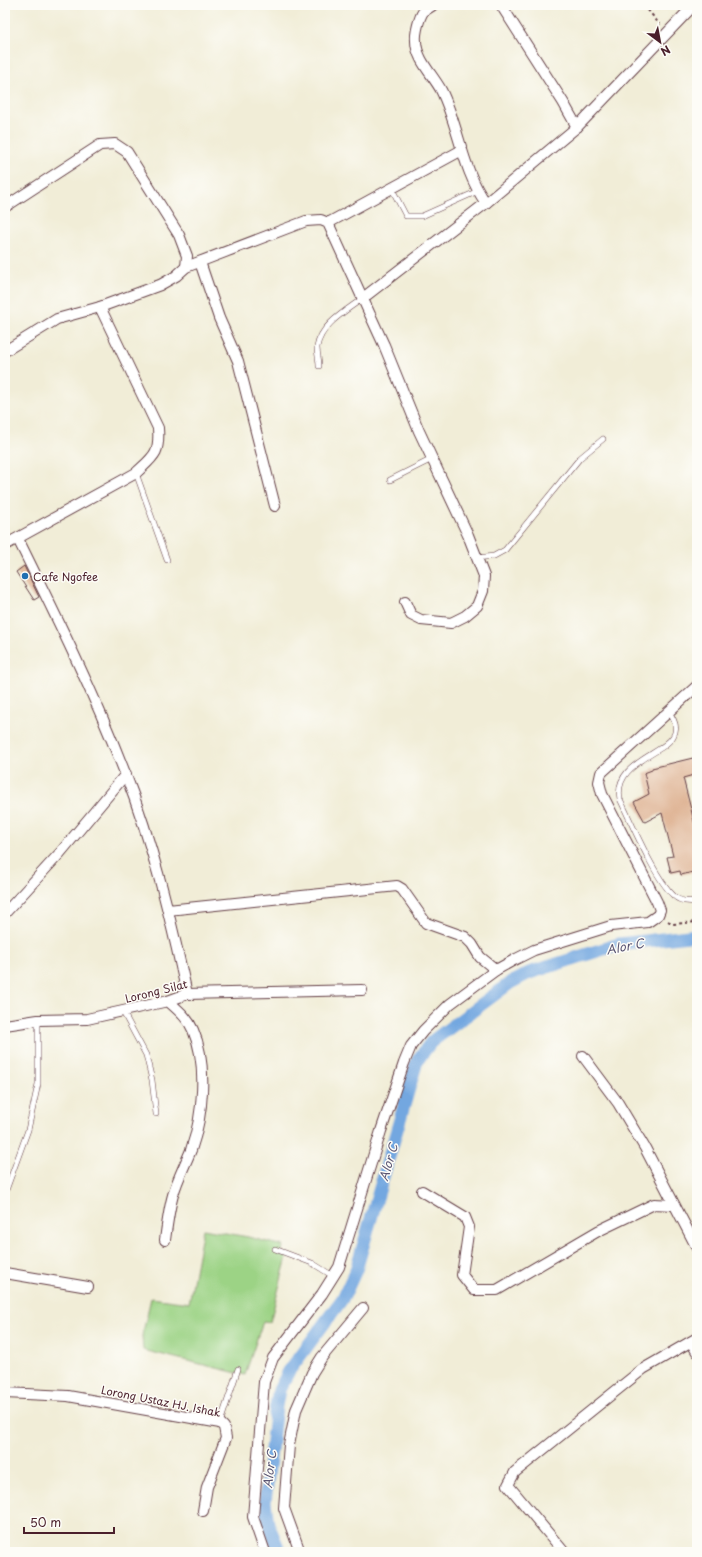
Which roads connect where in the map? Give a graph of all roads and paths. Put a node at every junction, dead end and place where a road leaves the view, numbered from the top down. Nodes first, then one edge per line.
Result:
1 (434, 5) edge
2 (501, 5) edge
3 (644, 5) edge
4 (694, 5) edge
5 (421, 9) edge
6 (667, 34) junction
7 (577, 127) junction
8 (462, 150) junction
9 (392, 189) junction
10 (478, 191) junction
11 (486, 203) junction
12 (5, 207) edge
13 (328, 223) junction
14 (200, 262) junction
15 (186, 267) junction
16 (363, 298) junction
17 (100, 307) junction
18 (5, 351) edge
19 (319, 366) dead end
20 (603, 439) dead end
21 (432, 459) junction
22 (136, 473) junction
23 (390, 480) dead end
24 (276, 506) dead end
25 (18, 539) junction
26 (5, 545) edge
27 (477, 558) junction
28 (167, 560) dead end
29 (405, 602) dead end
30 (697, 686) edge
31 (668, 711) junction
32 (126, 774) junction
33 (697, 901) edge
34 (168, 910) junction
35 (5, 913) edge
36 (658, 915) junction
37 (697, 922) edge
38 (496, 970) junction
39 (362, 990) dead end
40 (187, 994) junction
41 (168, 1001) junction
42 (123, 1012) junction
43 (38, 1020) junction
44 (5, 1025) edge
45 (583, 1056) dead end
46 (156, 1114) dead end
47 (422, 1191) dead end
48 (5, 1193) edge
49 (674, 1204) junction
50 (165, 1240) dead end
51 (697, 1247) edge
52 (275, 1249) dead end
53 (5, 1273) edge
54 (333, 1276) junction
55 (88, 1287) dead end
56 (363, 1308) dead end
57 (694, 1340) edge
58 (697, 1352) edge
59 (238, 1369) dead end
60 (5, 1394) edge
61 (220, 1423) junction
62 (203, 1511) dead end
63 (265, 1552) edge
64 (300, 1552) edge
65 (564, 1552) edge

1 - 5 street
2 - 7 street
3 - 6 path
4 - 6 street
5 - 8 street
6 - 7 street
7 - 11 street
8 - 9 street
8 - 10 street
9 - 10 lane
9 - 13 street
10 - 11 street
11 - 16 street
12 - 15 street
13 - 14 street
13 - 16 street
14 - 15 street
14 - 24 street
15 - 17 street
16 - 19 lane
16 - 21 street
17 - 18 street
17 - 22 street
20 - 27 lane
21 - 23 lane
21 - 27 street
22 - 25 street
22 - 28 lane
25 - 26 street
25 - 32 street
27 - 29 street
30 - 31 street
31 - 33 lane
31 - 36 street
32 - 34 street
32 - 35 street
34 - 38 street
34 - 40 street
36 - 37 path
36 - 38 street
38 - 54 street
39 - 40 street, Lorong Silat
40 - 41 street, Lorong Silat
41 - 42 street, Lorong Silat
41 - 50 street
42 - 43 street, Lorong Silat
42 - 46 lane
43 - 44 street, Lorong Silat
43 - 48 lane
45 - 49 street
47 - 49 street
49 - 51 street
52 - 54 lane
53 - 55 street
54 - 63 street
56 - 64 street
57 - 58 street
57 - 65 street
59 - 61 lane
60 - 61 street, Lorong Ustaz HJ. Ishak
61 - 62 street, Lorong Ustaz HJ. Ishak

